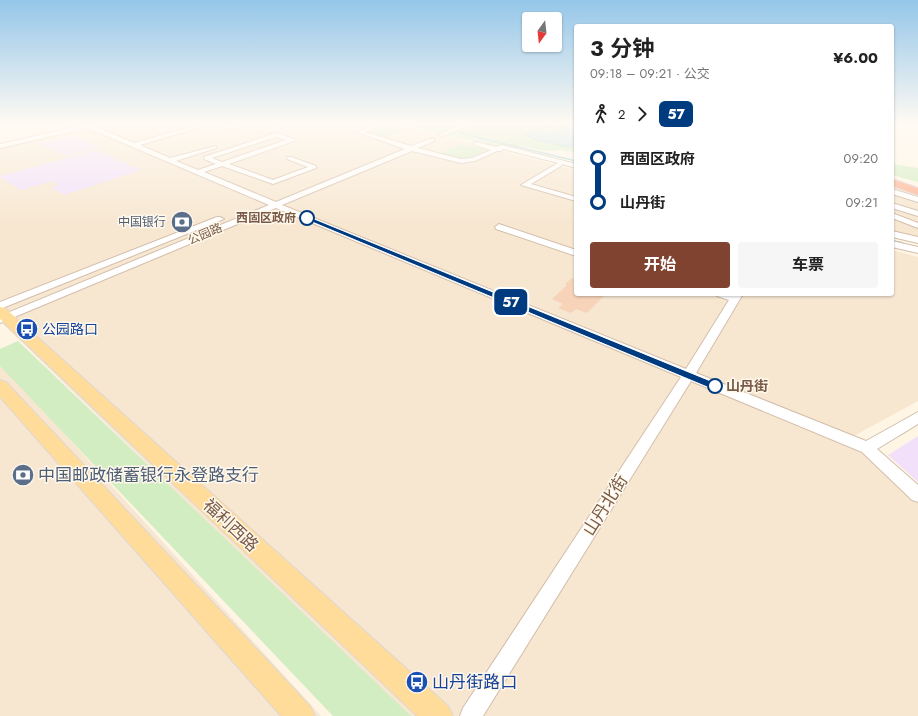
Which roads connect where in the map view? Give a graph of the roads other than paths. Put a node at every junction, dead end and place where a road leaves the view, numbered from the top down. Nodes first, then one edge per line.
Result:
1 (165, 157) edge
2 (179, 157) edge
3 (208, 157) edge
4 (239, 157) edge
5 (374, 157) edge
6 (389, 157) edge
7 (450, 157) edge
8 (479, 157) edge
9 (530, 157) edge
10 (543, 157) edge
11 (289, 158) dead end
12 (171, 160) junction
13 (222, 164) junction
14 (559, 165) junction
15 (574, 165) edge
16 (574, 169) edge
17 (198, 172) junction
18 (894, 179) edge
19 (310, 183) junction
20 (894, 183) edge
21 (320, 186) junction
22 (918, 187) edge
23 (894, 192) edge
24 (918, 192) edge
25 (574, 198) edge
26 (918, 200) edge
27 (271, 203) junction
28 (894, 206) edge
29 (918, 214) edge
30 (894, 216) edge
31 (894, 220) edge
32 (918, 226) edge
33 (499, 227) dead end
34 (894, 236) edge
35 (918, 242) edge
36 (894, 244) edge
37 (918, 250) edge
38 (574, 252) edge
39 (730, 296) edge
40 (2, 314) edge
41 (688, 375) junction
42 (0, 386) edge
43 (918, 418) edge
44 (867, 448) junction
45 (918, 496) edge
46 (300, 716) edge
47 (438, 716) edge
48 (470, 716) edge

1 - 12 street
2 - 12 street
3 - 13 street
4 - 13 street
5 - 19 street, 公园路
6 - 21 street, 公园路
7 - 8 street
9 - 14 street
10 - 15 street
11 - 13 street
12 - 17 street
13 - 17 street
14 - 16 street
14 - 25 street
17 - 27 street
18 - 22 highway
19 - 21 street
19 - 27 street, 公园路
20 - 24 highway
21 - 27 street, 公园路
23 - 26 street
27 - 40 street, 公园路
27 - 41 street
28 - 29 street
30 - 32 street
31 - 32 street
33 - 38 street
34 - 35 street
36 - 37 street
39 - 41 street, 山丹北街
40 - 47 main road, 福利西路
41 - 44 street
41 - 48 street, 山丹北街
42 - 46 main road
43 - 44 street
44 - 45 street

